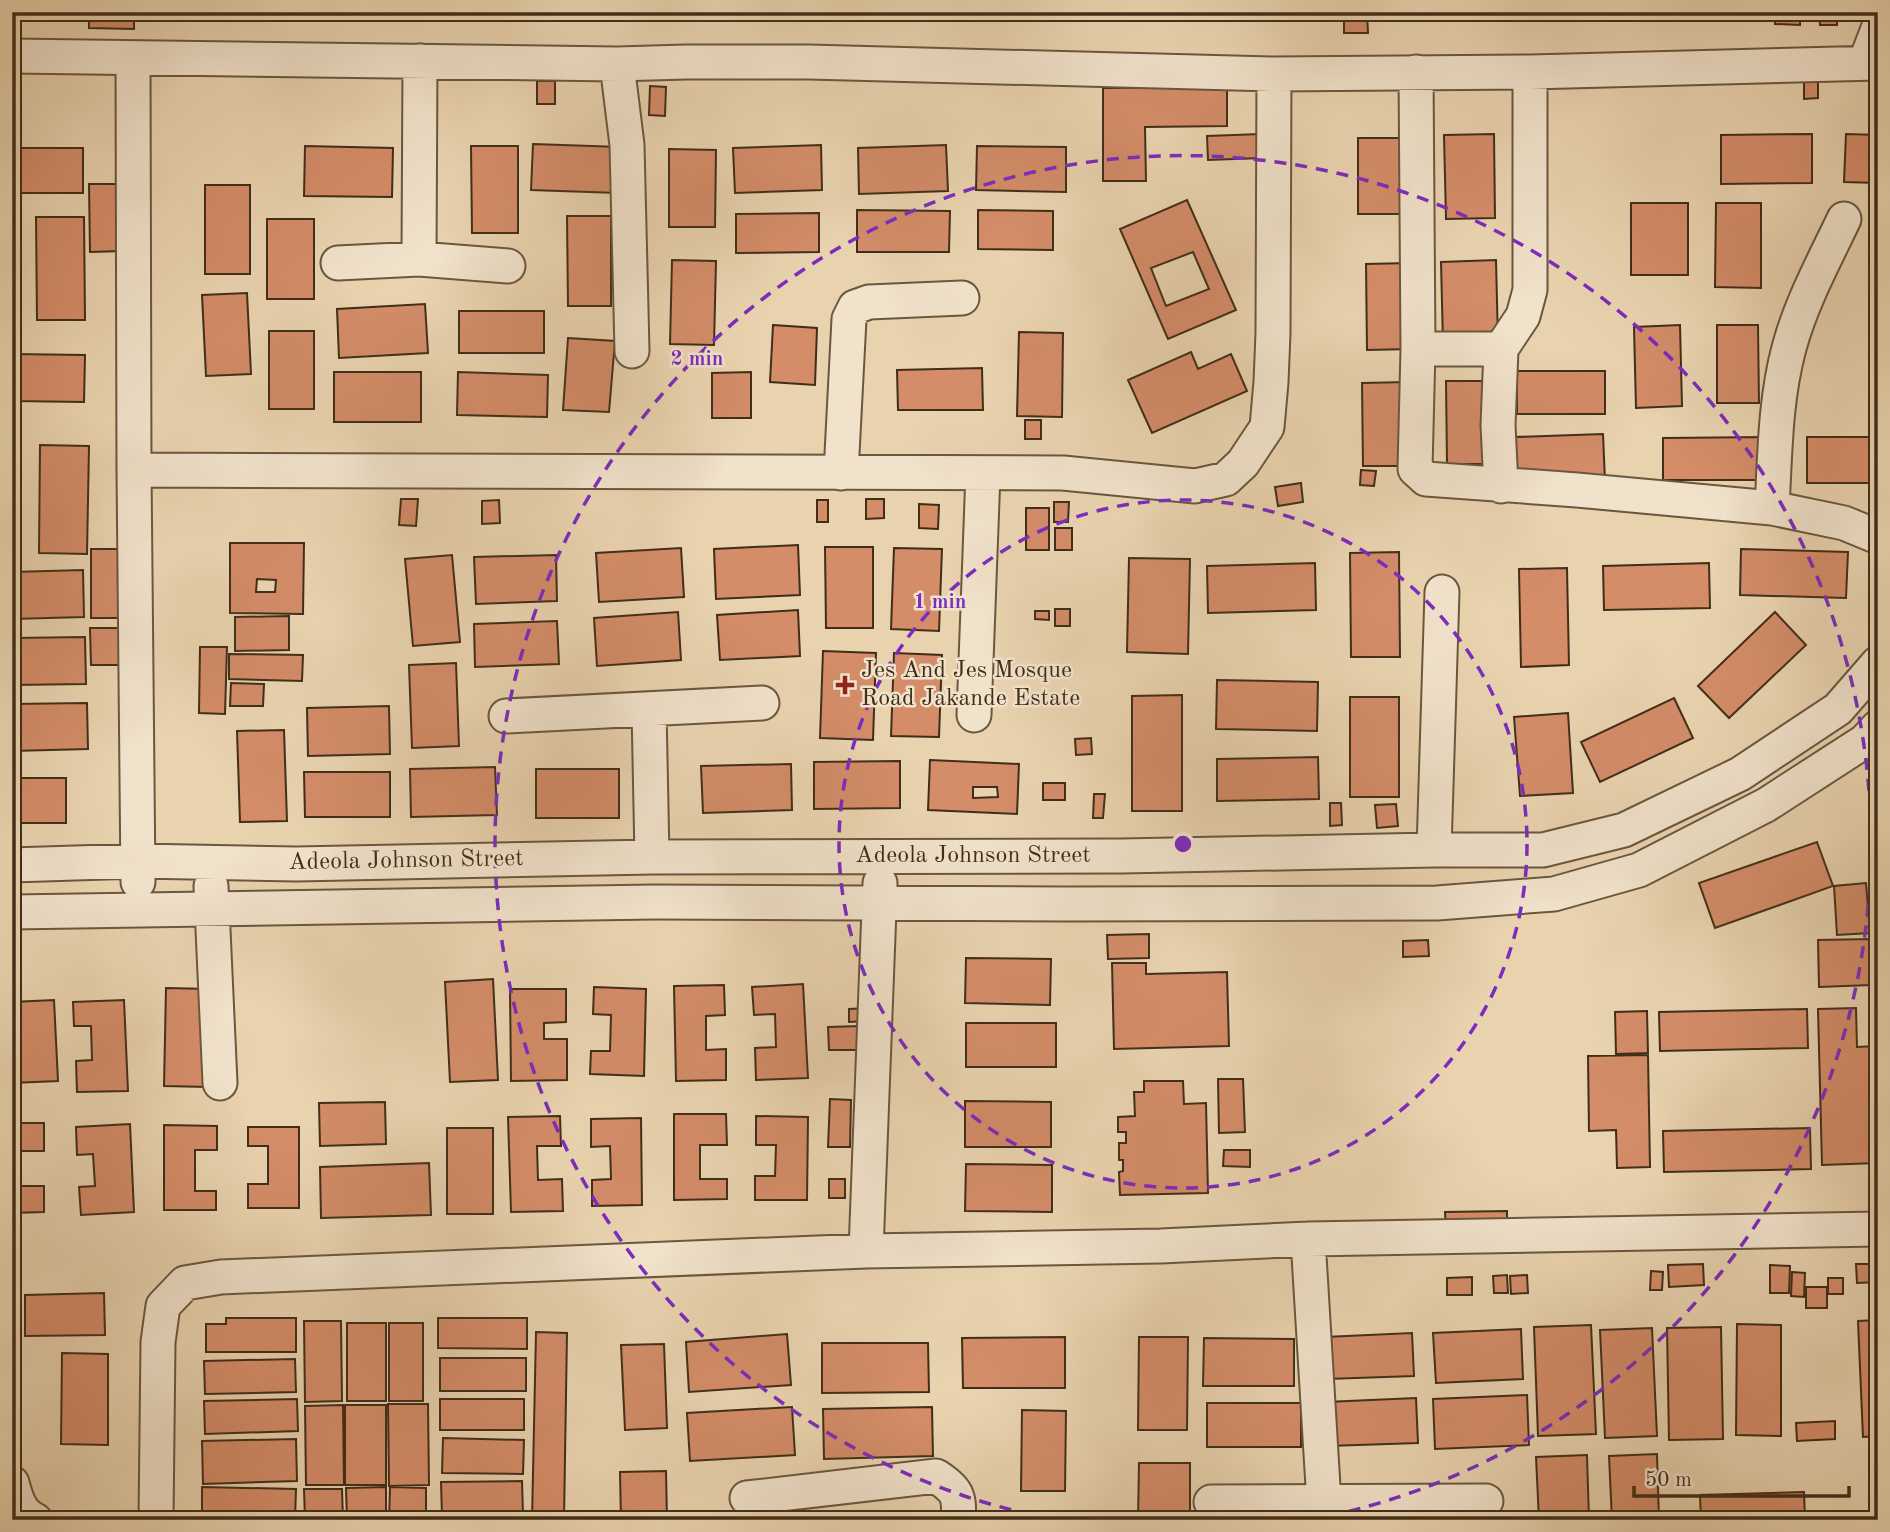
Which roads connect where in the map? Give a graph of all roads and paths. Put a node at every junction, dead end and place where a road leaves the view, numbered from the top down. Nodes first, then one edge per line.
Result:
1 (1878, 29) edge
2 (12, 56) edge
3 (133, 58) junction
4 (420, 61) junction
5 (1871, 63) edge
6 (617, 64) junction
7 (1416, 72) junction
8 (1530, 72) junction
9 (1274, 74) junction
10 (1844, 219) dead end
11 (419, 259) junction
12 (338, 263) dead end
13 (508, 266) dead end
14 (962, 298) dead end
15 (1418, 349) junction
16 (1501, 349) junction
17 (632, 351) dead end
18 (134, 470) junction
19 (841, 473) junction
20 (983, 473) junction
21 (1501, 486) junction
22 (1772, 508) junction
23 (1878, 537) edge
24 (1442, 592) dead end
25 (1878, 663) edge
26 (762, 703) dead end
27 (649, 709) junction
28 (974, 715) dead end
29 (506, 716) dead end
30 (1878, 727) edge
31 (1434, 850) junction
32 (652, 857) junction
33 (880, 857) junction
34 (138, 861) junction
35 (209, 863) junction
36 (12, 865) edge
37 (880, 902) junction
38 (138, 909) junction
39 (212, 909) junction
40 (12, 912) edge
41 (220, 1083) dead end
42 (1878, 1229) edge
43 (1308, 1240) junction
44 (866, 1251) junction
45 (12, 1483) edge
46 (747, 1498) dead end
47 (1486, 1501) dead end
48 (1210, 1502) dead end
49 (1324, 1503) junction
50 (35, 1520) edge
51 (156, 1520) edge
52 (958, 1520) edge

1 - 5 street
2 - 3 street
3 - 4 street
3 - 18 street
4 - 6 street
4 - 11 street
5 - 8 street
6 - 9 street
6 - 17 street
7 - 8 street
7 - 9 street
7 - 15 street
8 - 16 street
9 - 20 street
10 - 22 street
11 - 12 street
11 - 13 street
14 - 19 street
15 - 16 street
15 - 21 street
16 - 21 street
18 - 19 street
18 - 34 street
19 - 20 street
20 - 28 street
21 - 22 street
22 - 23 street
24 - 31 street
25 - 31 street, Adeola Johnson Street
26 - 27 street
27 - 29 street
27 - 32 street
30 - 37 street, Adeola Johnson Street
31 - 33 street, Adeola Johnson Street
32 - 33 street, Adeola Johnson Street
32 - 35 street, Adeola Johnson Street
33 - 37 street
34 - 35 street, Adeola Johnson Street
34 - 36 street, Adeola Johnson Street
34 - 38 street
35 - 39 street
37 - 39 street, Adeola Johnson Street
37 - 44 street
38 - 39 street, Adeola Johnson Street
38 - 40 street, Adeola Johnson Street
39 - 41 street
42 - 43 street
43 - 44 street
43 - 49 street
44 - 51 street
45 - 50 street
46 - 52 street
47 - 49 street
48 - 49 street

